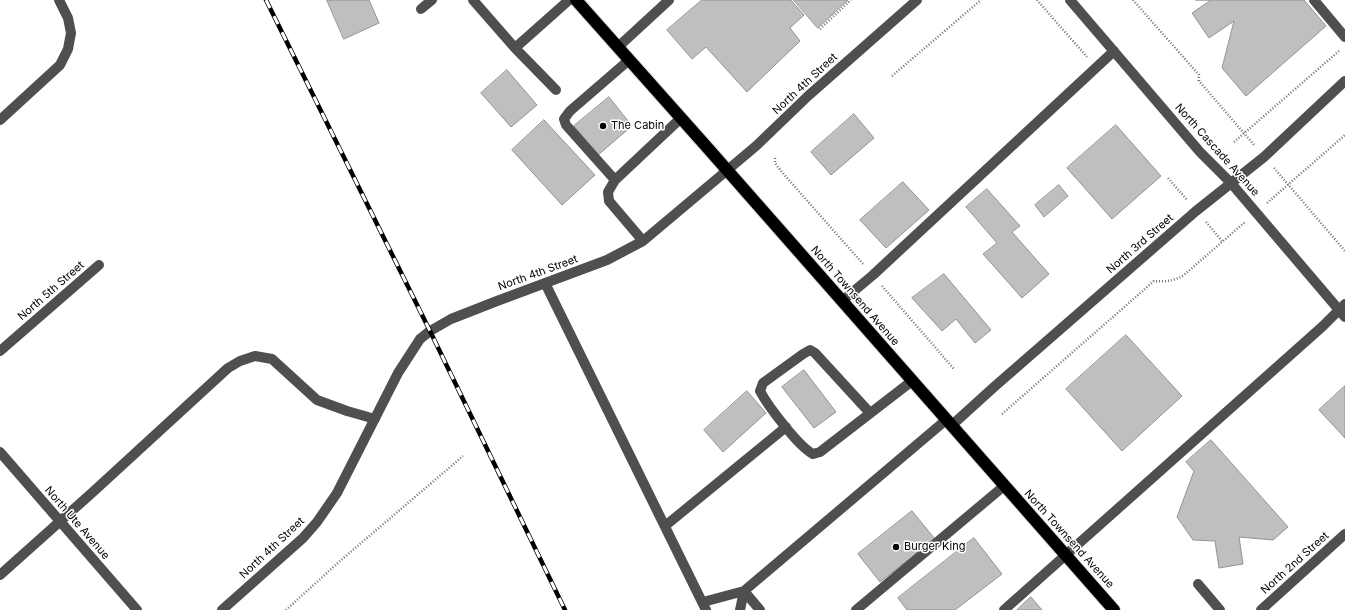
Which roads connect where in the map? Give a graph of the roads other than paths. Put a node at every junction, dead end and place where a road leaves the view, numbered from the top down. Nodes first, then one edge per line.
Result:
1 (59, 0) edge
2 (432, 0) edge
3 (472, 0) edge
4 (569, 0) edge
5 (576, 0) edge
6 (669, 0) edge
7 (917, 0) edge
8 (1070, 0) edge
9 (1314, 0) edge
10 (421, 9) dead end
11 (1345, 37) edge
12 (618, 47) junction
13 (515, 48) junction
14 (1114, 51) junction
15 (629, 60) junction
16 (1345, 81) edge
17 (556, 90) dead end
18 (681, 118) junction
19 (0, 120) edge
20 (727, 171) junction
21 (615, 180) junction
22 (1231, 183) junction
23 (643, 241) junction
24 (99, 265) dead end
25 (545, 283) junction
26 (842, 301) junction
27 (1343, 310) edge
28 (0, 351) edge
29 (912, 380) junction
30 (870, 413) junction
31 (375, 419) junction
32 (949, 423) junction
33 (786, 427) junction
34 (0, 452) edge
35 (1004, 486) junction
36 (60, 522) junction
37 (665, 526) junction
38 (1345, 534) edge
39 (1066, 556) junction
40 (0, 575) edge
41 (1198, 584) dead end
42 (744, 591) junction
43 (704, 606) edge
44 (137, 610) edge
45 (222, 610) edge
46 (740, 610) edge
47 (760, 610) edge
48 (856, 610) edge
49 (1004, 610) edge
50 (1114, 610) edge
51 (1220, 610) edge
52 (1261, 610) edge

1 - 19 street
2 - 10 street
3 - 13 street
4 - 13 street
5 - 12 highway, North Townsend Avenue
6 - 12 street
7 - 20 street, North 4th Street
8 - 14 street, North Cascade Avenue
9 - 11 street
12 - 15 highway, North Townsend Avenue
13 - 17 street
14 - 22 street, North Cascade Avenue
14 - 26 street
15 - 18 highway, North Townsend Avenue
15 - 21 street
16 - 22 street, North 3rd Street
18 - 20 highway, North Townsend Avenue
18 - 21 street
20 - 23 street, North 4th Street
20 - 26 highway, North Townsend Avenue
21 - 23 street
22 - 27 street, North Cascade Avenue
22 - 32 street, North 3rd Street
23 - 25 street, North 4th Street
24 - 28 street, North 5th Street
25 - 31 street, North 4th Street
25 - 37 street
26 - 29 highway, North Townsend Avenue
27 - 39 street
29 - 30 street
29 - 32 highway, North Townsend Avenue
30 - 33 street
30 - 33 street
31 - 36 street
31 - 45 street, North 4th Street
32 - 35 highway, North Townsend Avenue
32 - 42 street, North 3rd Street
33 - 37 street
34 - 36 street, North Ute Avenue
35 - 39 highway, North Townsend Avenue
35 - 48 street
36 - 40 street
36 - 44 street, North Ute Avenue
37 - 43 street
38 - 52 street, North 2nd Street
39 - 49 street
39 - 50 highway, North Townsend Avenue
41 - 51 street
42 - 43 street
42 - 46 street
42 - 47 street

